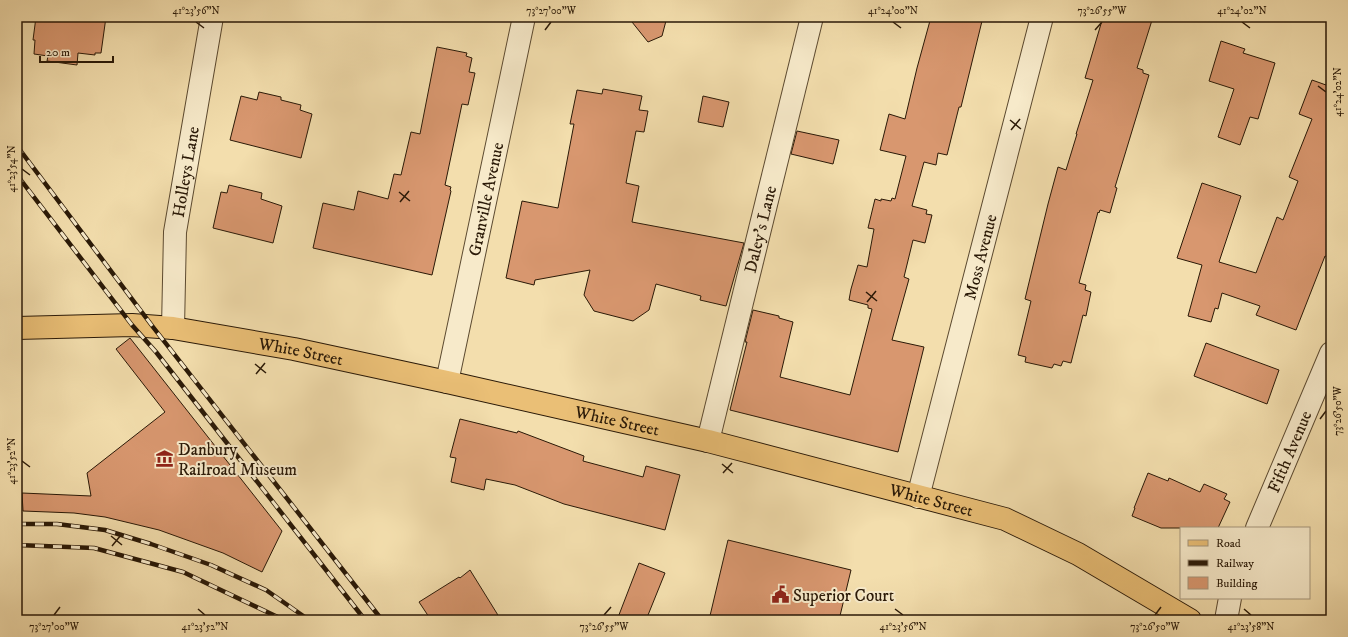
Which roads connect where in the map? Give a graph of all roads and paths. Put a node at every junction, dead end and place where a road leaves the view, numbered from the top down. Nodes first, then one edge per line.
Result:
1 (212, 17) edge
2 (524, 17) edge
3 (812, 17) edge
4 (1042, 17) edge
5 (17, 328) edge
6 (173, 328) junction
7 (1331, 353) edge
8 (447, 382) junction
9 (708, 441) junction
10 (918, 498) junction
11 (1257, 527) edge
12 (1230, 599) edge
13 (1190, 620) edge
14 (1226, 620) edge

1 - 6 street, Holleys Lane
2 - 8 street, Granville Avenue
3 - 9 street, Daley's Lane
4 - 10 street, Moss Avenue
5 - 6 main road, White Street
6 - 8 main road, White Street
7 - 11 street, Fifth Avenue
8 - 9 main road, White Street
9 - 10 main road, White Street
10 - 13 main road, White Street
12 - 14 street

